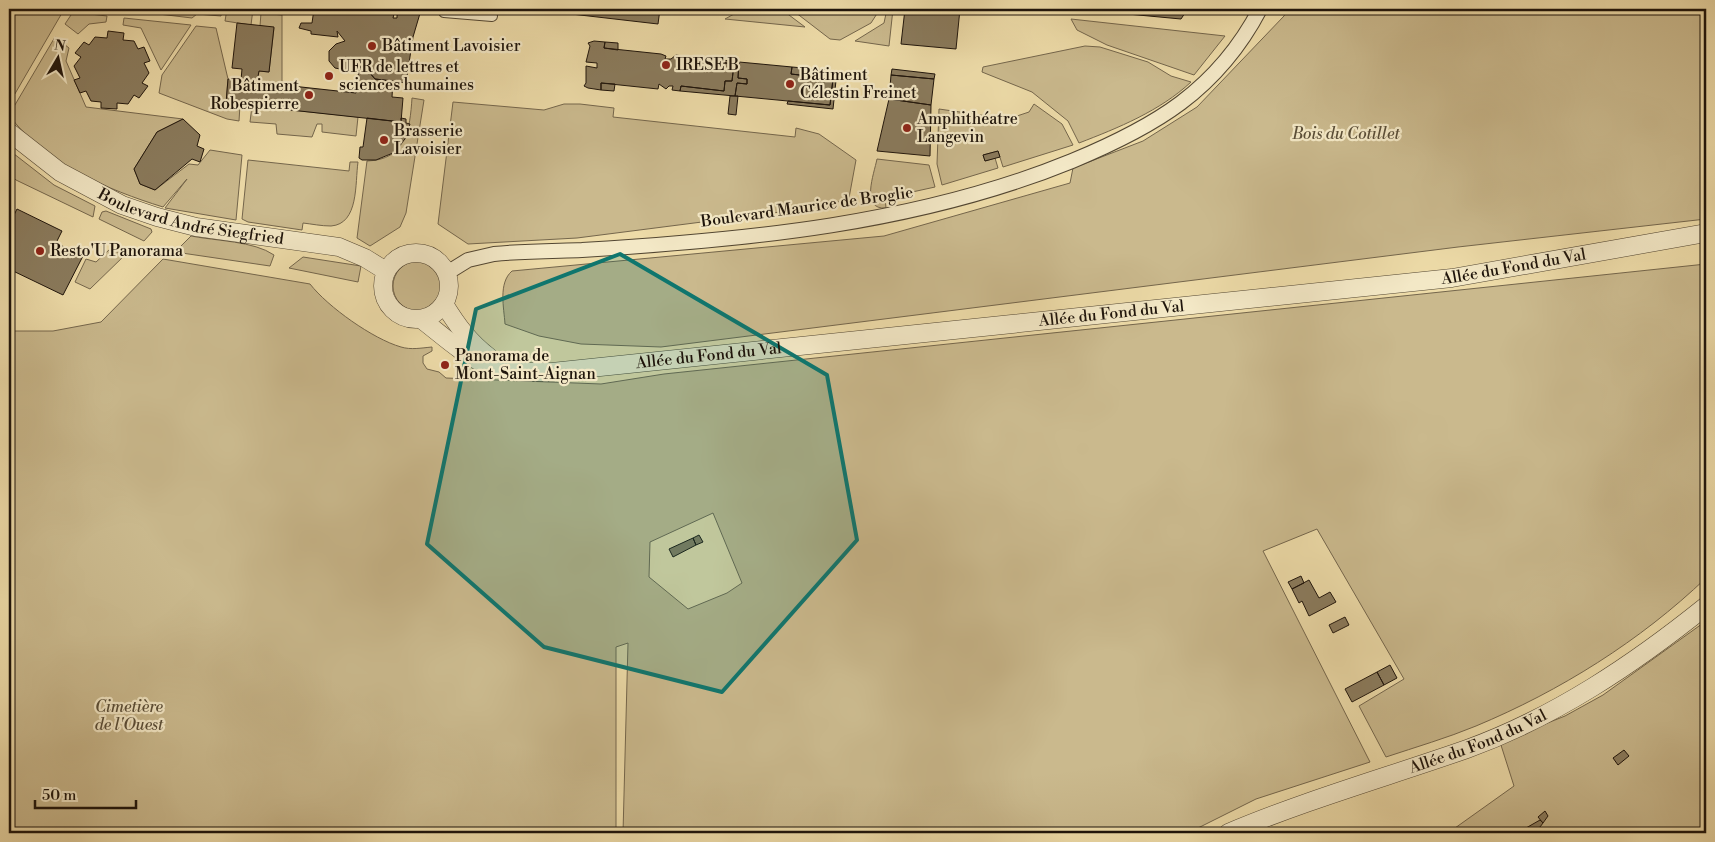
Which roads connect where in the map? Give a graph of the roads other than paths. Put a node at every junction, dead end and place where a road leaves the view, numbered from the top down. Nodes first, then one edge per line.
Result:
1 (1260, 9) edge
2 (444, 12) dead end
3 (492, 16) dead end
4 (9, 132) edge
5 (1706, 233) edge
6 (386, 271) junction
7 (447, 273) junction
8 (444, 304) junction
9 (421, 319) junction
10 (513, 371) junction
11 (1706, 606) edge
12 (1228, 833) edge

1 - 7 street, Boulevard Maurice de Broglie
2 - 3 street
4 - 6 street, Boulevard André Siegfried
5 - 10 street, Allée du Fond du Val
6 - 7 street
6 - 9 street
7 - 8 street
8 - 9 street
8 - 10 street
9 - 10 street, Allée du Fond du Val
11 - 12 street, Allée du Fond du Val

